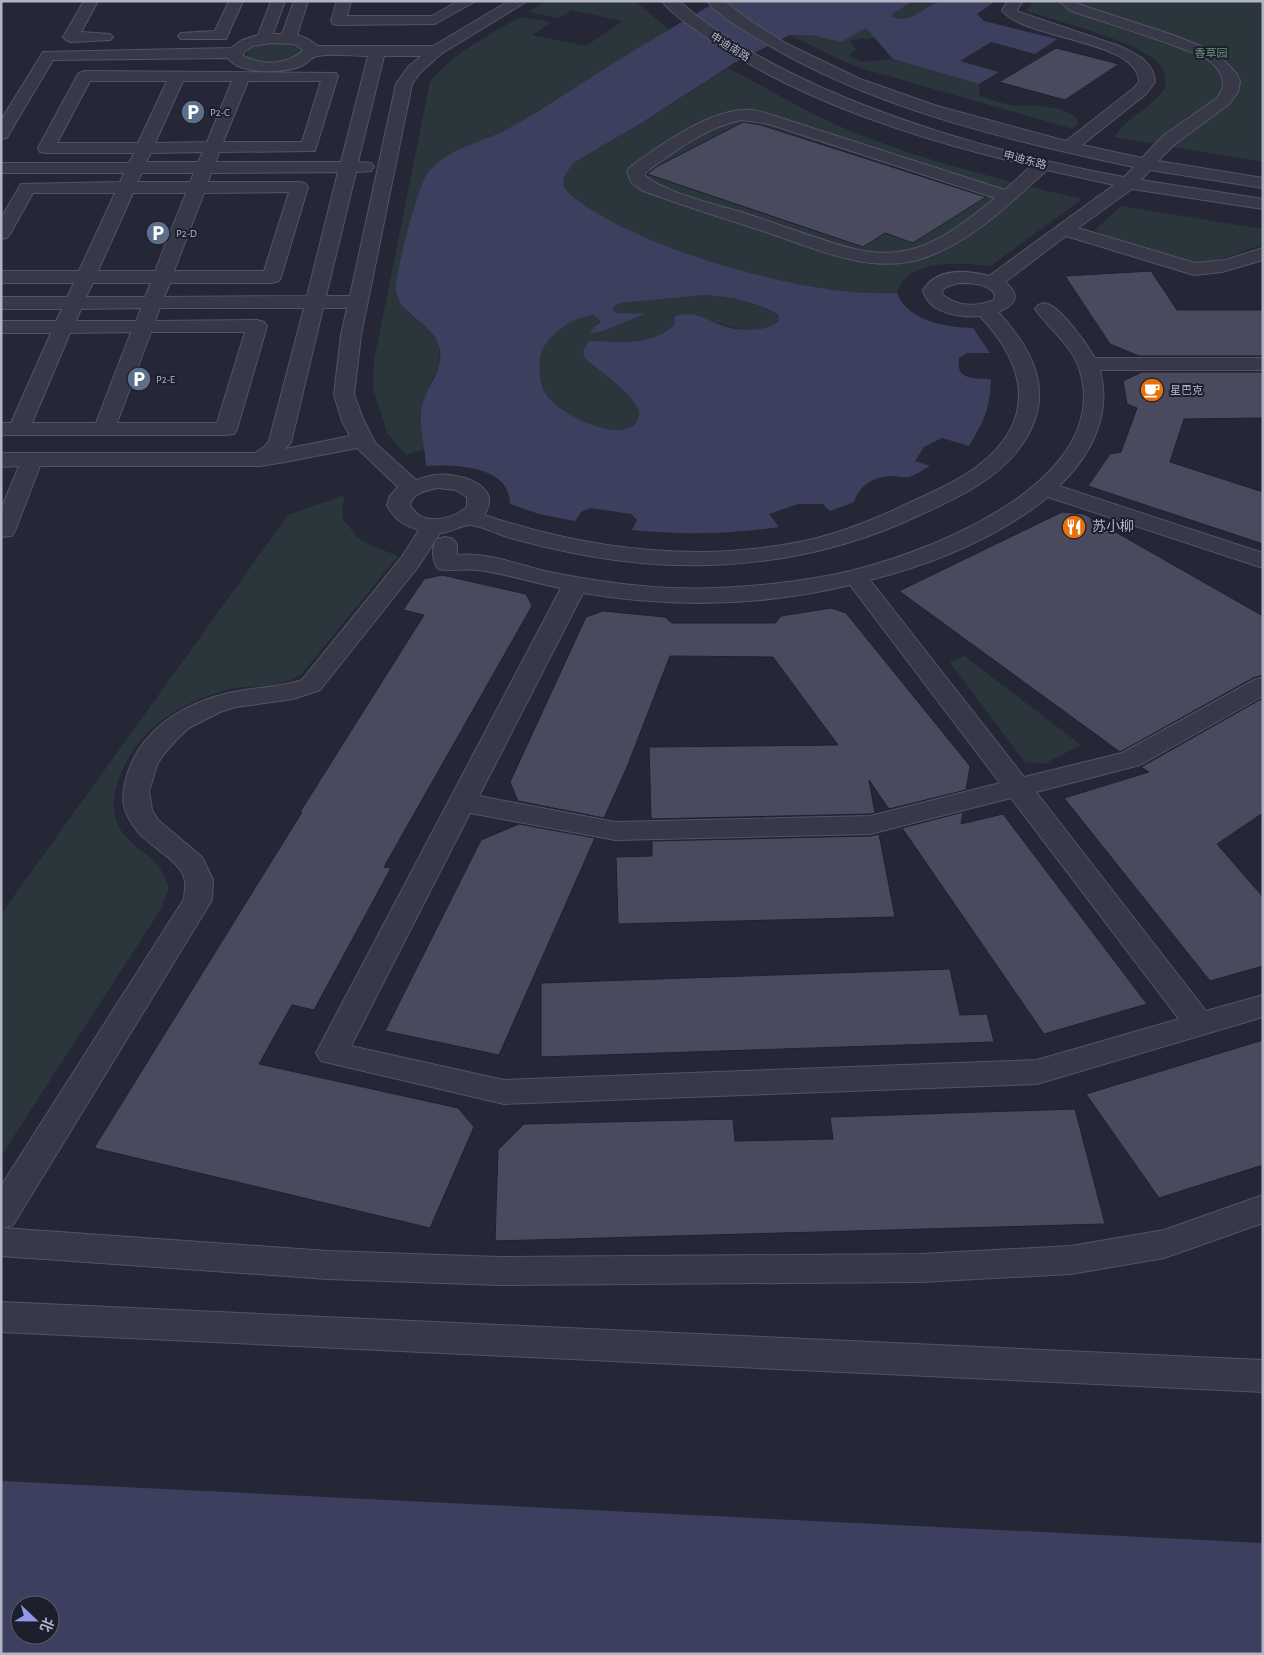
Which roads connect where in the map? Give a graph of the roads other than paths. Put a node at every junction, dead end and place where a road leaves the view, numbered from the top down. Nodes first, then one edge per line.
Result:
1 (91, 1) edge
2 (236, 1) edge
3 (278, 1) edge
4 (301, 1) edge
5 (344, 1) edge
6 (469, 1) edge
7 (520, 1) edge
8 (669, 1) edge
9 (714, 1) edge
10 (1016, 1) edge
11 (1066, 1) edge
12 (174, 36) dead end
13 (118, 37) dead end
14 (288, 38) junction
15 (264, 39) junction
16 (312, 51) junction
17 (377, 51) junction
18 (436, 51) junction
19 (235, 53) junction
20 (827, 72) joint
21 (177, 76) junction
22 (242, 76) junction
23 (797, 82) joint
24 (1, 134) edge
25 (1069, 147) junction
26 (143, 148) junction
27 (213, 148) junction
28 (1043, 164) junction
29 (1146, 164) junction
30 (348, 167) junction
31 (386, 167) junction
32 (1, 168) edge
33 (134, 168) junction
34 (205, 168) junction
35 (1263, 183) edge
36 (1127, 184) junction
37 (197, 187) junction
38 (126, 188) junction
39 (1006, 196) junction
40 (1263, 204) edge
41 (1064, 230) junction
42 (1, 234) edge
43 (1263, 253) edge
44 (1, 277) edge
45 (85, 277) junction
46 (163, 277) junction
47 (992, 282) junction
48 (315, 302) junction
49 (357, 302) junction
50 (74, 303) junction
51 (154, 303) junction
52 (1, 304) edge
53 (1045, 309) dead end
54 (986, 311) junction
55 (145, 326) junction
56 (1, 327) edge
57 (63, 327) junction
58 (1088, 364) junction
59 (1263, 364) edge
60 (104, 429) junction
61 (10, 430) edge
62 (364, 440) junction
63 (260, 459) junction
64 (1, 460) edge
65 (32, 460) junction
66 (412, 488) junction
67 (1044, 489) junction
68 (469, 517) junction
69 (4, 531) dead end
70 (439, 535) junction
71 (1263, 560) edge
72 (856, 577) junction
73 (575, 585) junction
74 (1263, 685) edge
75 (1018, 787) junction
76 (462, 802) junction
77 (1263, 1006) edge
78 (1200, 1025) junction
79 (1263, 1208) edge
80 (1, 1215) edge
81 (1, 1242) edge
82 (1, 1317) edge
83 (1263, 1376) edge

1 - 13 street
2 - 12 street
3 - 15 street
4 - 14 street
5 - 6 street
7 - 18 street
8 - 23 street, 申迪南路
9 - 20 street, 申迪南路
10 - 25 street
11 - 29 street
14 - 15 street
14 - 16 street
15 - 19 street
16 - 17 street
16 - 19 street
17 - 18 street
17 - 30 street
18 - 31 street
19 - 24 street
20 - 25 street, 申迪东路
21 - 22 street
21 - 26 street
21 - 26 street
22 - 27 street
22 - 27 street
23 - 28 street, 申迪东路
25 - 29 street, 申迪东路
26 - 27 street
26 - 33 street
27 - 34 street
28 - 36 street, 申迪东路
28 - 39 street
29 - 35 street, 申迪东路
29 - 36 street
30 - 31 street
30 - 34 street
30 - 48 street
31 - 49 street
32 - 33 street
33 - 34 street
33 - 38 street
34 - 37 street
36 - 40 street, 申迪东路
36 - 41 street
37 - 38 street
37 - 46 street
37 - 46 street
38 - 42 street
38 - 45 street
39 - 39 street
41 - 43 street
41 - 47 street
44 - 45 street
45 - 46 street
45 - 50 street
46 - 51 street
47 - 54 street
47 - 54 street
48 - 49 street
48 - 51 street
48 - 63 street
49 - 62 street
50 - 51 street
50 - 52 street
50 - 57 street
51 - 55 street
53 - 58 street
54 - 68 street
55 - 57 street
55 - 60 street
55 - 60 street
56 - 57 street
57 - 61 street
58 - 59 street
58 - 67 street
60 - 61 street
62 - 63 street
62 - 66 street
63 - 65 street
64 - 65 street
65 - 69 street
66 - 68 street
66 - 70 street
67 - 71 street
67 - 72 street
68 - 70 street
70 - 73 street
70 - 80 street
72 - 73 street
72 - 75 street
73 - 76 street
74 - 75 street
75 - 76 street
75 - 78 street
76 - 78 street
77 - 78 street
79 - 81 street
82 - 83 street

